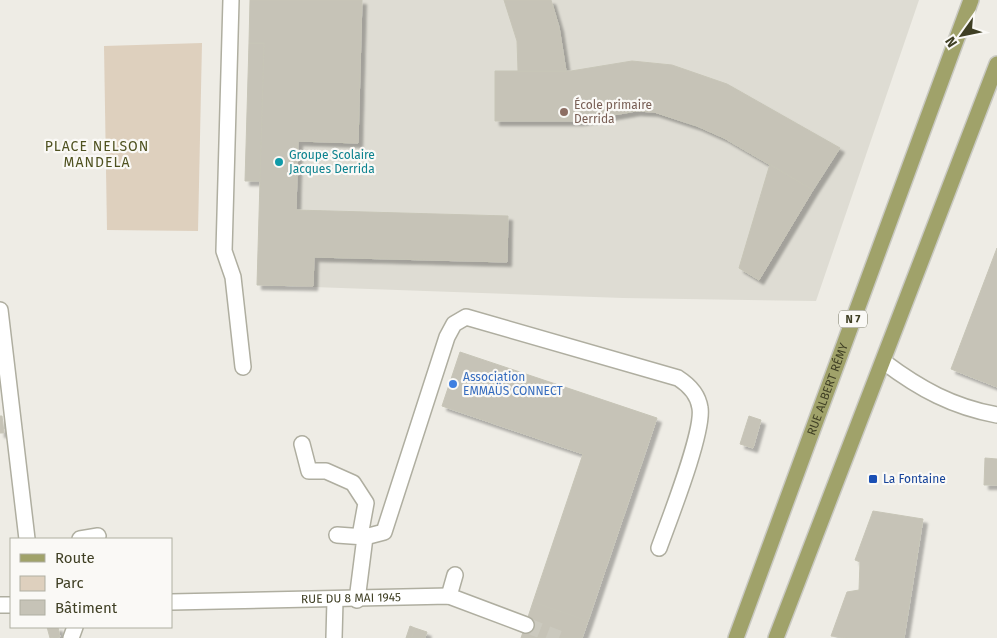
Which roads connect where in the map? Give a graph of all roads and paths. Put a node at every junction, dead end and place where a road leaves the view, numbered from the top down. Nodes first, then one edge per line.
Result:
1 (230, 0) edge
2 (971, 0) edge
3 (997, 64) edge
4 (0, 310) edge
5 (884, 362) junction
6 (243, 367) dead end
7 (997, 415) edge
8 (302, 444) dead end
9 (338, 535) dead end
10 (98, 536) dead end
11 (362, 536) junction
12 (27, 538) edge
13 (86, 538) edge
14 (659, 548) dead end
15 (455, 575) dead end
16 (450, 596) junction
17 (335, 600) junction
18 (357, 600) junction
19 (172, 602) edge
20 (526, 624) tunnel mouth
21 (334, 638) edge
22 (736, 638) edge
23 (776, 638) edge

1 - 6 street
2 - 22 main road, RUE ALBERT RÉMY / N 7
3 - 5 main road
4 - 12 street
5 - 7 street
5 - 23 main road
8 - 11 street
9 - 11 street
10 - 13 street
11 - 14 street
11 - 18 street
15 - 16 street
16 - 18 street, RUE DU 8 MAI 1945
16 - 20 street, RUE DU 8 MAI 1945
17 - 18 street, RUE DU 8 MAI 1945
17 - 19 street, RUE DU 8 MAI 1945
17 - 21 street

